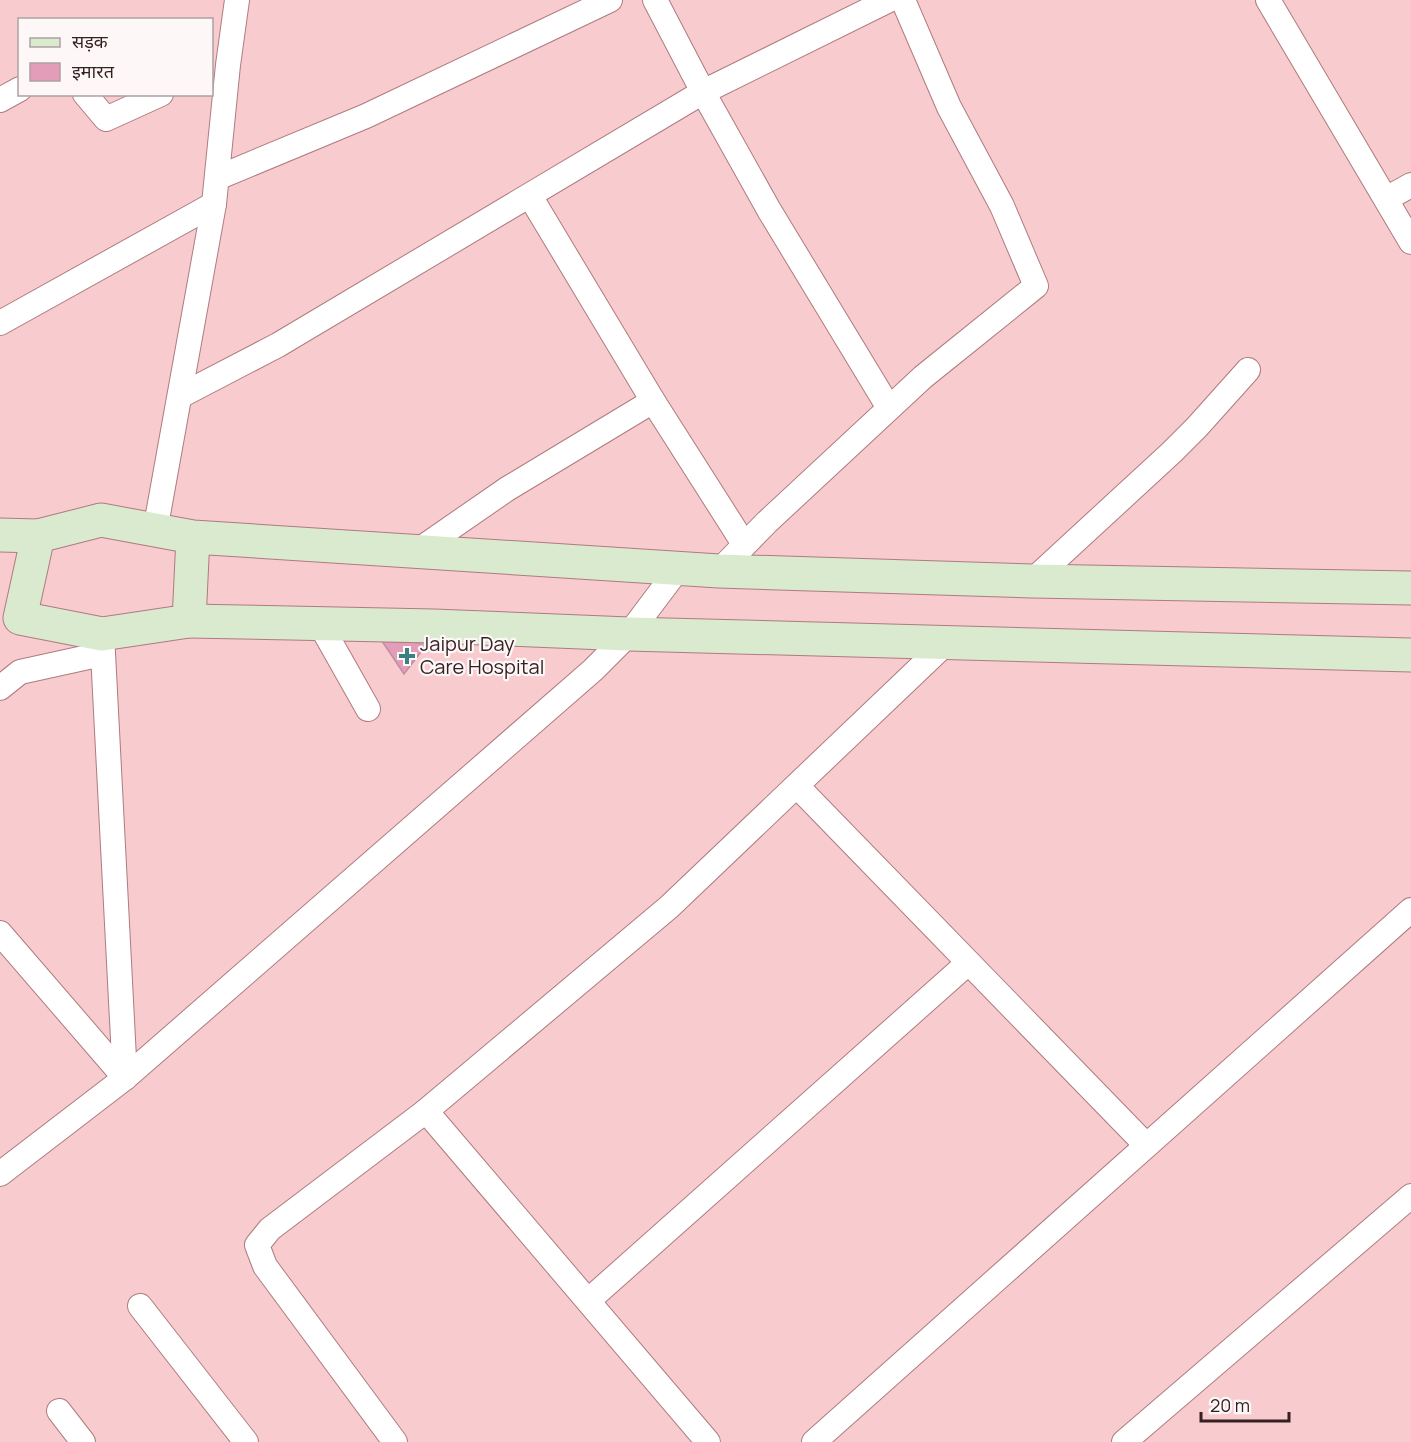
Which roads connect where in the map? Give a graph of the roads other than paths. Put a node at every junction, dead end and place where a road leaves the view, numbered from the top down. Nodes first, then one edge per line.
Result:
1 (237, 0) edge
2 (610, 0) edge
3 (654, 0) edge
4 (889, 0) edge
5 (903, 0) edge
6 (1268, 0) edge
7 (220, 69) edge
8 (18, 90) edge
9 (703, 92) junction
10 (87, 96) edge
11 (157, 96) edge
12 (0, 100) edge
13 (217, 178) junction
14 (1411, 185) edge
15 (530, 196) junction
16 (1386, 199) junction
17 (214, 204) junction
18 (1411, 242) edge
19 (0, 323) edge
20 (1248, 370) dead end
21 (180, 396) junction
22 (653, 401) junction
23 (889, 408) junction
24 (155, 531) junction
25 (0, 536) edge
26 (38, 536) junction
27 (193, 537) junction
28 (744, 544) junction
29 (416, 552) junction
30 (678, 568) junction
31 (719, 571) junction
32 (1032, 581) junction
33 (1411, 588) edge
34 (10, 618) edge
35 (189, 621) junction
36 (320, 624) junction
37 (629, 634) junction
38 (946, 643) junction
39 (102, 644) junction
40 (1411, 655) edge
41 (0, 688) edge
42 (368, 709) dead end
43 (796, 786) junction
44 (1411, 910) edge
45 (0, 933) edge
46 (968, 963) junction
47 (125, 1078) junction
48 (426, 1111) junction
49 (1146, 1145) junction
50 (0, 1174) edge
51 (1411, 1196) edge
52 (589, 1300) junction
53 (141, 1306) dead end
54 (58, 1411) dead end
55 (83, 1442) edge
56 (246, 1442) edge
57 (395, 1442) edge
58 (708, 1442) edge
59 (814, 1442) edge
60 (1124, 1442) edge

1 - 7 street
2 - 13 street
3 - 9 street
4 - 9 street
5 - 23 street
6 - 16 street
7 - 13 street
8 - 12 street
9 - 15 street
9 - 23 street
10 - 11 street
13 - 17 street
14 - 16 street
15 - 21 street
15 - 22 street
16 - 18 street
17 - 19 street
17 - 21 street
20 - 32 street
21 - 24 street
22 - 28 street
22 - 29 street
23 - 28 street
24 - 26 street
24 - 27 street
25 - 26 street
26 - 34 street
27 - 29 street
27 - 35 street
28 - 31 street
29 - 30 street
30 - 31 street
30 - 37 street
31 - 32 street
32 - 33 street
34 - 39 street
35 - 36 street
35 - 39 street
36 - 37 street
36 - 42 street
37 - 38 street
37 - 47 street
38 - 40 street
38 - 43 street
39 - 41 street
39 - 47 street
43 - 46 street
43 - 48 street
44 - 49 street
45 - 47 street
46 - 49 street
46 - 52 street
47 - 50 street
48 - 52 street
48 - 57 street
49 - 59 street
51 - 60 street
52 - 58 street
53 - 56 street
54 - 55 street

